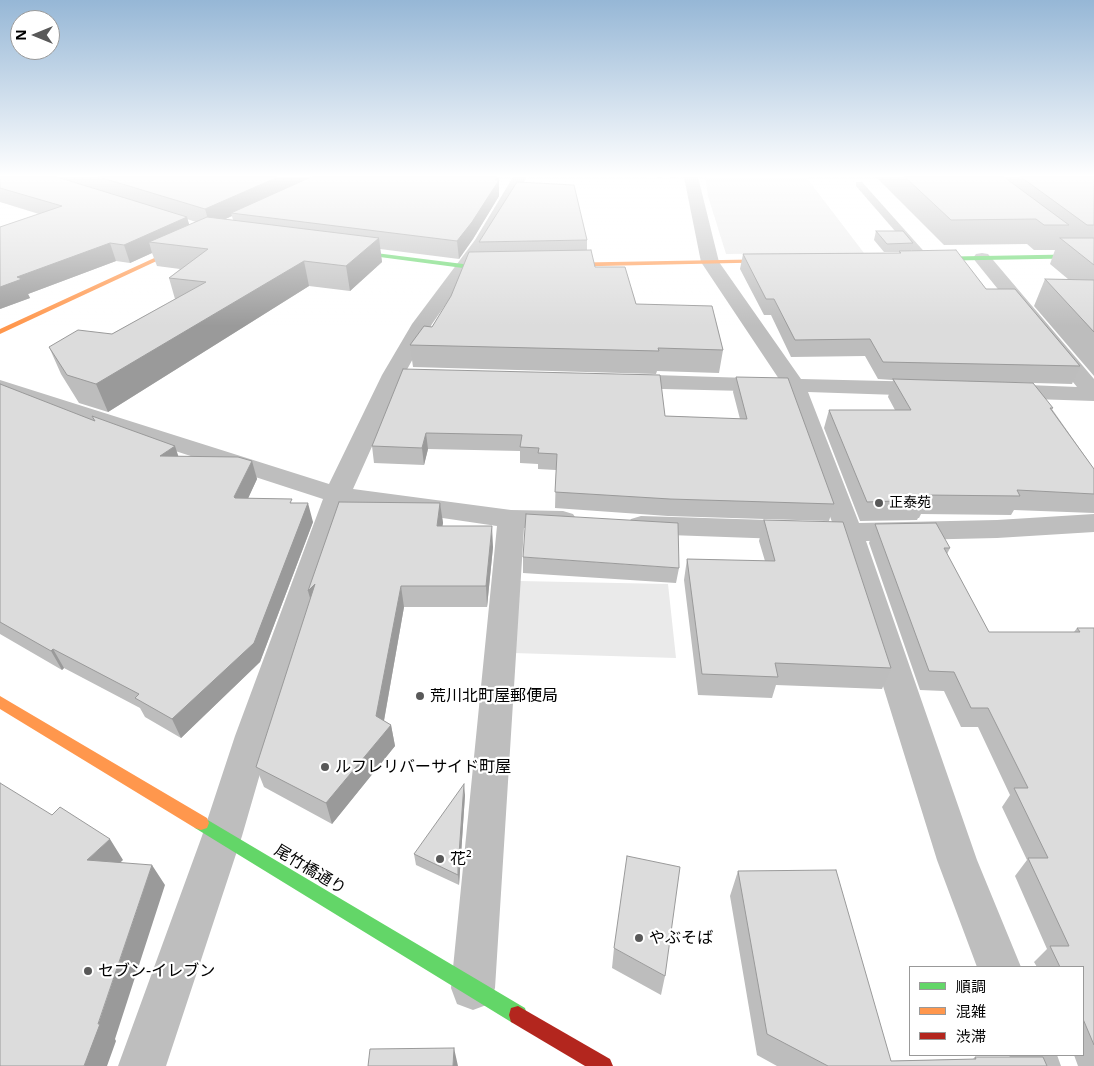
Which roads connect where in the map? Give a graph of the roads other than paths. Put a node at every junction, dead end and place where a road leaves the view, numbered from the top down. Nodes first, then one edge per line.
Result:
1 (490, 227) edge
2 (702, 227) edge
3 (897, 227) edge
4 (196, 240) edge
5 (1062, 244) edge
6 (336, 250) edge
7 (1077, 256) junction
8 (1094, 256) edge
9 (982, 258) junction
10 (925, 259) junction
11 (906, 260) edge
12 (791, 261) edge
13 (710, 262) junction
14 (544, 265) edge
15 (462, 266) junction
16 (515, 266) edge
17 (0, 332) edge
18 (599, 380) edge
19 (794, 385) junction
20 (0, 387) edge
21 (949, 390) edge
22 (987, 391) edge
23 (1094, 393) edge
24 (337, 495) junction
25 (511, 519) junction
26 (588, 522) edge
27 (618, 523) edge
28 (1094, 523) edge
29 (848, 532) junction
30 (0, 702) edge
31 (222, 836) junction
32 (999, 966) edge
33 (473, 988) junction
34 (142, 1066) edge
35 (603, 1066) edge

1 - 15 street
2 - 13 street
3 - 10 lane
4 - 17 street
5 - 7 lane
6 - 15 street
7 - 8 street
7 - 9 street
9 - 10 street
9 - 23 street
10 - 11 street
12 - 13 street
13 - 14 street
13 - 19 street
15 - 16 street
15 - 24 street
18 - 19 street
19 - 21 street
19 - 29 street
20 - 24 street
22 - 23 street
24 - 25 street
24 - 31 street
25 - 26 street
25 - 33 street
27 - 29 street
28 - 29 street
29 - 32 street
30 - 31 street, 尾竹橋通り
31 - 33 street, 尾竹橋通り
31 - 34 street
33 - 35 street, 尾竹橋通り

